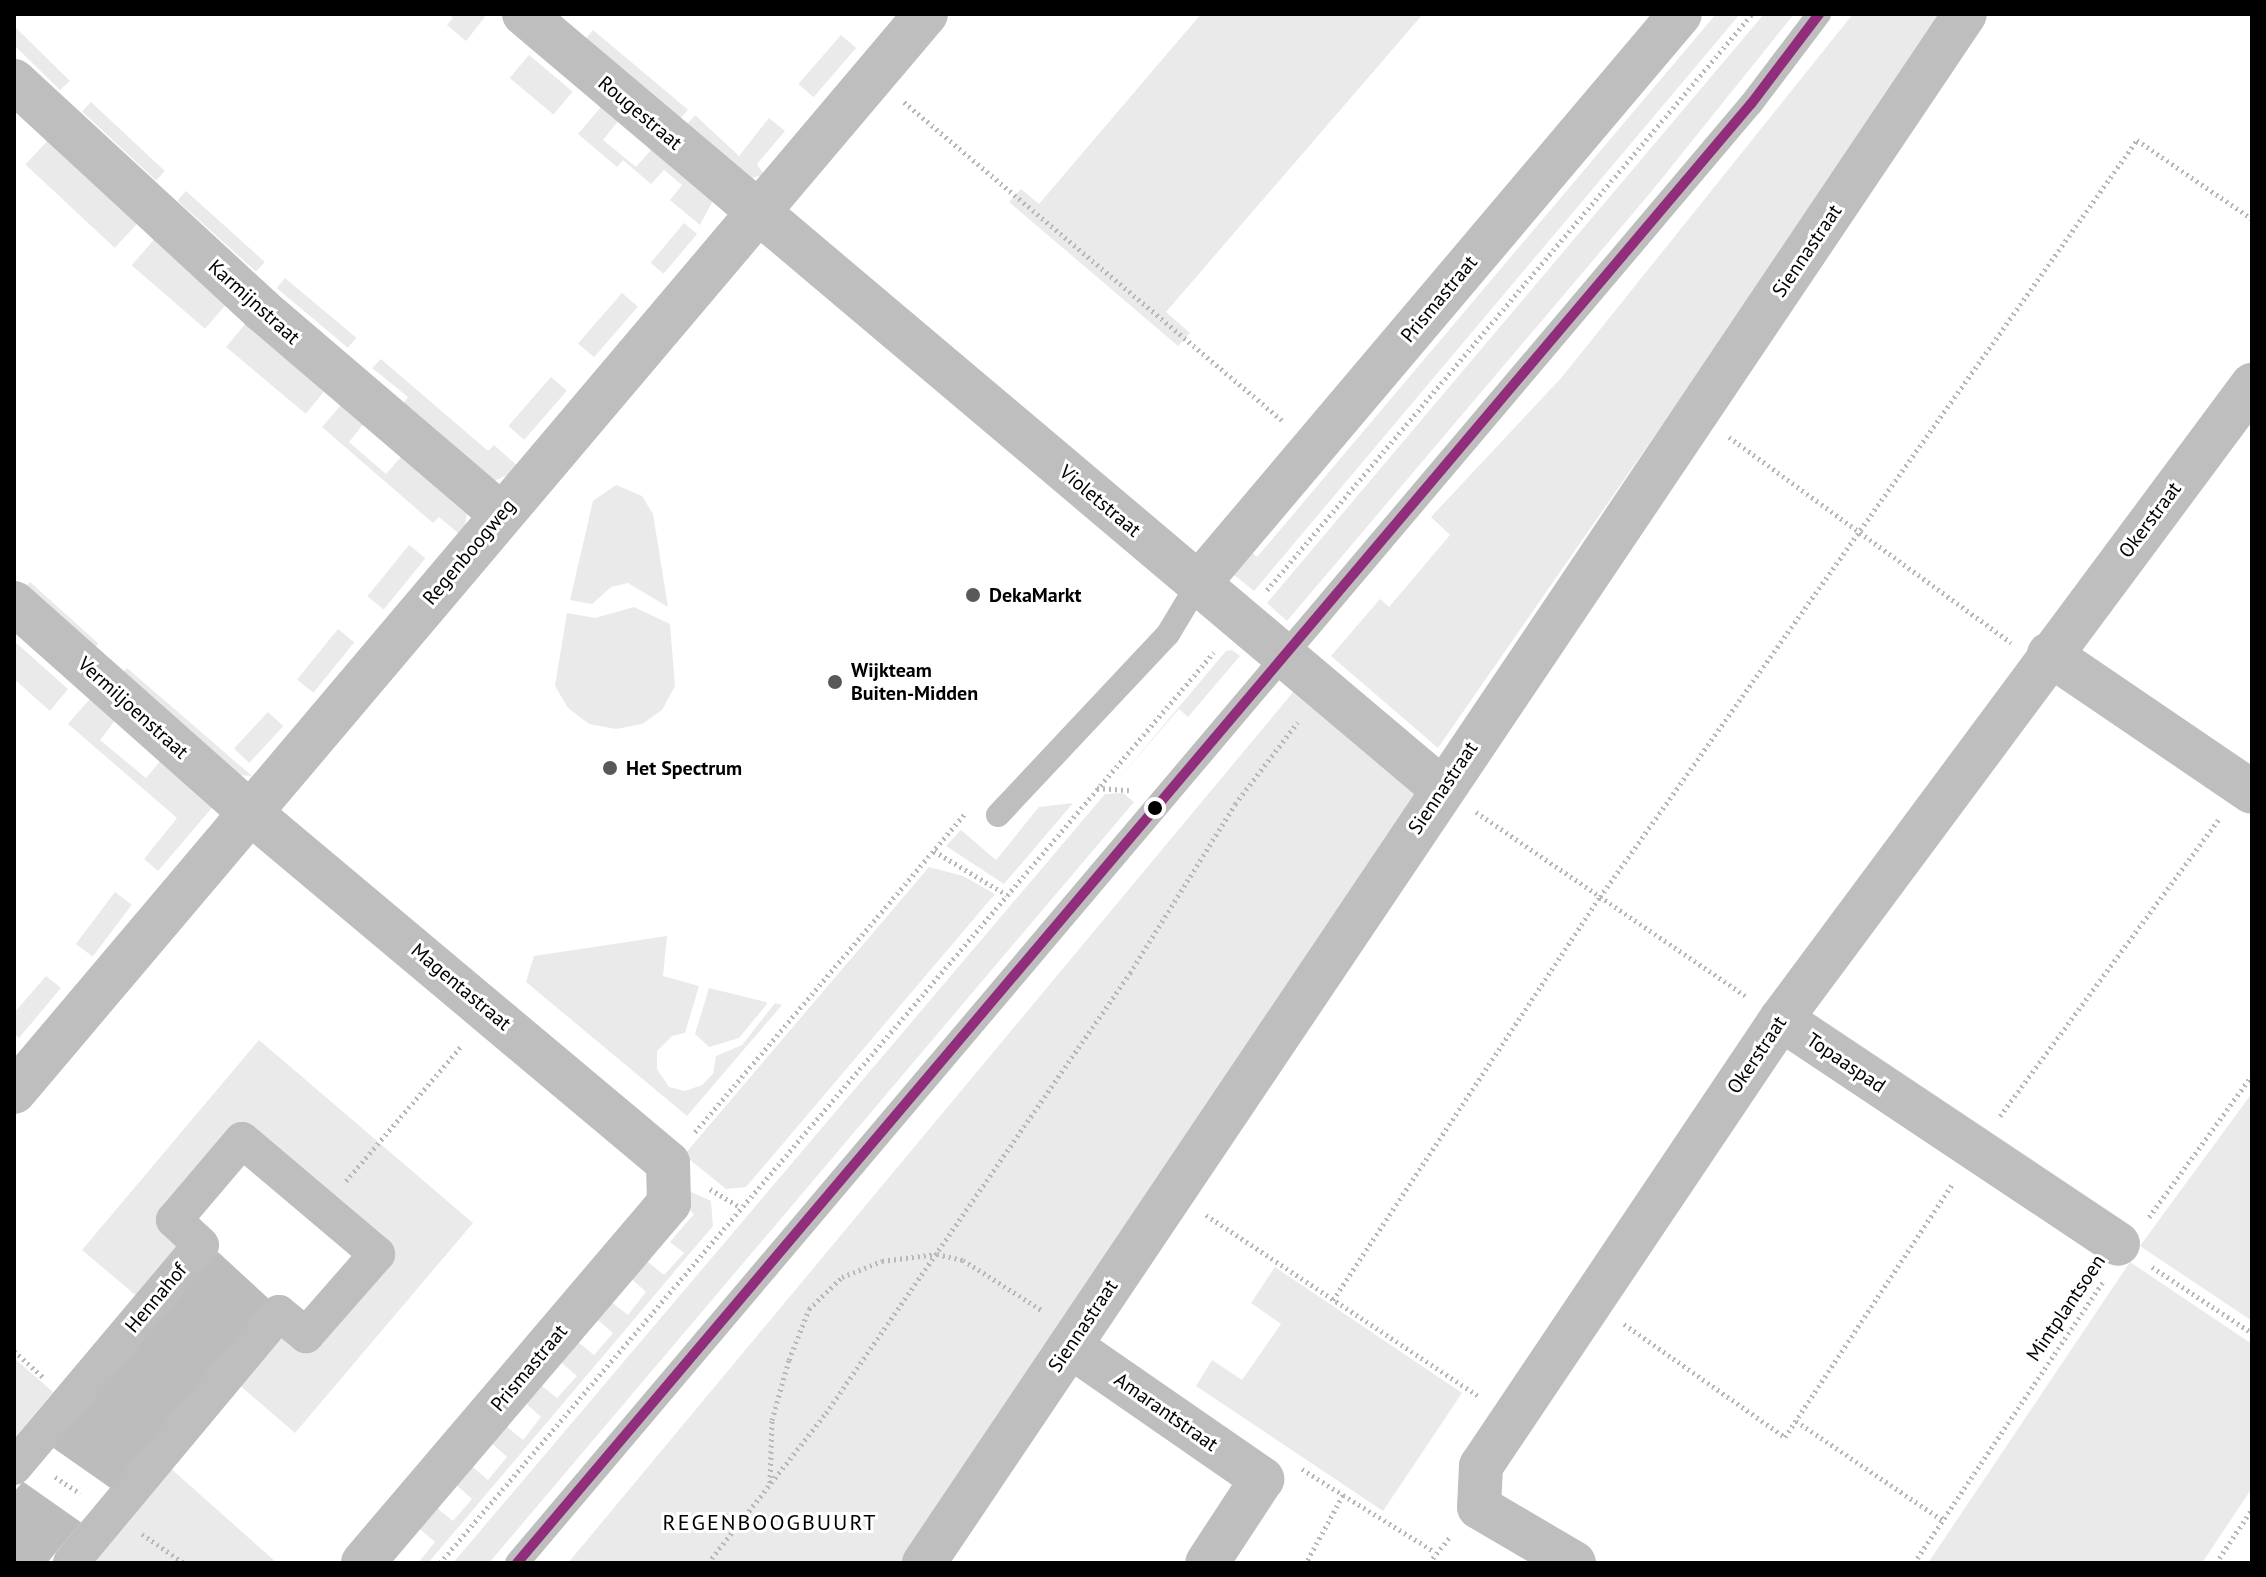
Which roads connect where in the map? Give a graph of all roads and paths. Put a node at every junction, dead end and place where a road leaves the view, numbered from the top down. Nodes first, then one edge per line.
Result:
1 (524, 14) edge
2 (926, 14) edge
3 (1680, 14) edge
4 (1752, 14) edge
5 (1819, 14) edge
6 (1965, 14) edge
7 (873, 76) junction
8 (14, 81) edge
9 (757, 213) junction
10 (2252, 219) edge
11 (2252, 385) edge
12 (1698, 415) junction
13 (1314, 447) junction
14 (501, 514) junction
15 (1860, 528) junction
16 (1198, 584) junction
17 (14, 603) edge
18 (1241, 621) junction
19 (1286, 658) junction
20 (2045, 660) junction
21 (1324, 689) junction
22 (1097, 788) junction
23 (1442, 789) junction
24 (1134, 790) dead end
25 (2252, 792) edge
26 (252, 814) junction
27 (998, 815) joint
28 (934, 851) junction
29 (1007, 895) junction
30 (1600, 897) junction
31 (491, 1011) junction
32 (1781, 1019) junction
33 (2252, 1075) edge
34 (14, 1092) edge
35 (668, 1163) junction
36 (1172, 1192) junction
37 (324, 1207) junction
38 (2122, 1246) junction
39 (937, 1254) junction
40 (1333, 1300) junction
41 (2252, 1333) edge
42 (1070, 1346) junction
43 (1511, 1418) junction
44 (1796, 1421) dead end
45 (28, 1468) edge
46 (1262, 1479) junction
47 (770, 1484) junction
48 (1343, 1495) junction
49 (88, 1498) dead end
50 (2252, 1509) edge
51 (1942, 1520) junction
52 (1435, 1552) dead end
53 (71, 1563) edge
54 (363, 1563) edge
55 (440, 1563) edge
56 (517, 1563) edge
57 (708, 1563) edge
58 (924, 1563) edge
59 (1207, 1563) edge
60 (1306, 1563) edge
61 (1574, 1563) edge
62 (1914, 1563) edge
63 (2216, 1563) edge

1 - 9 street, Rougestraat
2 - 7 street, Regenboogweg
3 - 13 street, Prismastraat
4 - 18 path
5 - 19 lane
6 - 12 street, Siennastraat
7 - 9 street, Regenboogweg
7 - 13 path
8 - 14 street, Karmijnstraat
9 - 14 street, Regenboogweg
9 - 16 street, Violetstraat
10 - 15 path
11 - 20 street, Okerstraat
12 - 15 path
12 - 23 street, Siennastraat
13 - 16 street, Prismastraat
14 - 26 street, Regenboogweg
15 - 20 path
15 - 30 path
16 - 18 street, Violetstraat
16 - 27 lane
17 - 26 street, Vermiljoenstraat
18 - 19 street, Violetstraat
18 - 22 path
19 - 21 street, Violetstraat
19 - 56 lane
20 - 25 street
20 - 32 street, Okerstraat
21 - 23 street, Violetstraat
21 - 39 path
22 - 24 path
22 - 29 path
23 - 30 path
23 - 36 street, Siennastraat
26 - 31 street, Magentastraat
26 - 34 street, Regenboogweg
27 - 28 path
28 - 29 path
28 - 35 path
29 - 55 path
30 - 32 path
30 - 40 path
31 - 35 street, Magentastraat
31 - 37 path
32 - 38 street, Topaaspad
32 - 43 street, Okerstraat
33 - 38 path, Mintplantsoen
35 - 54 street, Prismastraat
36 - 40 path
36 - 42 street, Siennastraat
37 - 45 street, Hennahof
37 - 53 street, Hennahof
38 - 41 path
38 - 51 path, Mintplantsoen
39 - 42 path
39 - 47 path
39 - 47 path
40 - 43 path
42 - 46 street, Amarantstraat
42 - 58 street, Siennastraat
43 - 61 street, Okerstraat
44 - 51 path
45 - 49 path
46 - 48 path
46 - 59 street
47 - 57 path
48 - 52 path
48 - 60 path
50 - 63 path
51 - 62 path, Mintplantsoen

